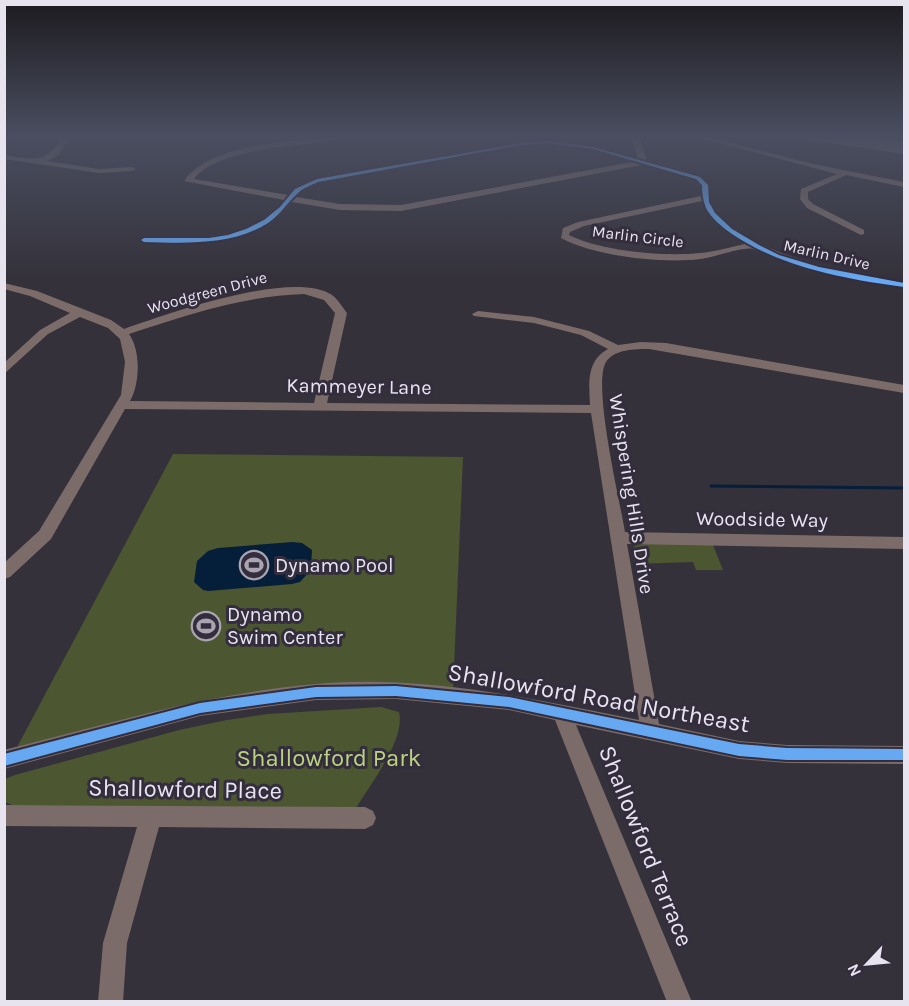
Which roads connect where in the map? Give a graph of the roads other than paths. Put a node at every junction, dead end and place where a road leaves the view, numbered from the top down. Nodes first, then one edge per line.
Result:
1 (206, 185) edge
2 (310, 185) edge
3 (526, 185) edge
4 (703, 185) edge
5 (818, 185) edge
6 (705, 198) junction
7 (292, 200) junction
8 (861, 232) dead end
9 (144, 240) dead end
10 (752, 244) junction
11 (904, 285) edge
12 (4, 286) edge
13 (79, 313) junction
14 (478, 314) dead end
15 (122, 333) junction
16 (616, 349) junction
17 (4, 370) edge
18 (904, 389) edge
19 (121, 405) junction
20 (320, 405) junction
21 (597, 409) junction
22 (620, 538) junction
23 (904, 543) edge
24 (4, 573) edge
25 (561, 712) junction
26 (651, 731) junction
27 (904, 755) edge
28 (4, 760) edge
29 (4, 815) edge
30 (151, 817) junction
31 (365, 818) dead end
32 (110, 1002) edge
33 (680, 1002) edge

1 - 7 street
2 - 7 street
3 - 7 street
4 - 6 street, Marlin Drive
5 - 8 street
6 - 10 street, Marlin Drive
6 - 10 street, Marlin Circle
7 - 9 street
10 - 11 street, Marlin Drive
12 - 13 street
13 - 15 street
13 - 17 street
14 - 16 street
15 - 19 street
15 - 20 street, Woodgreen Drive
16 - 18 street
16 - 21 street, Whispering Hills Drive
19 - 20 street, Kammeyer Lane
19 - 24 street
20 - 21 street, Kammeyer Lane
21 - 22 street, Whispering Hills Drive
22 - 23 street, Woodside Way
22 - 26 street, Whispering Hills Drive
25 - 26 street, Shallowford Road Northeast
25 - 28 street, Shallowford Road Northeast
25 - 33 street, Shallowford Terrace
26 - 27 street, Shallowford Road Northeast
29 - 30 street, Shallowford Place
30 - 31 street, Shallowford Place
30 - 32 street

